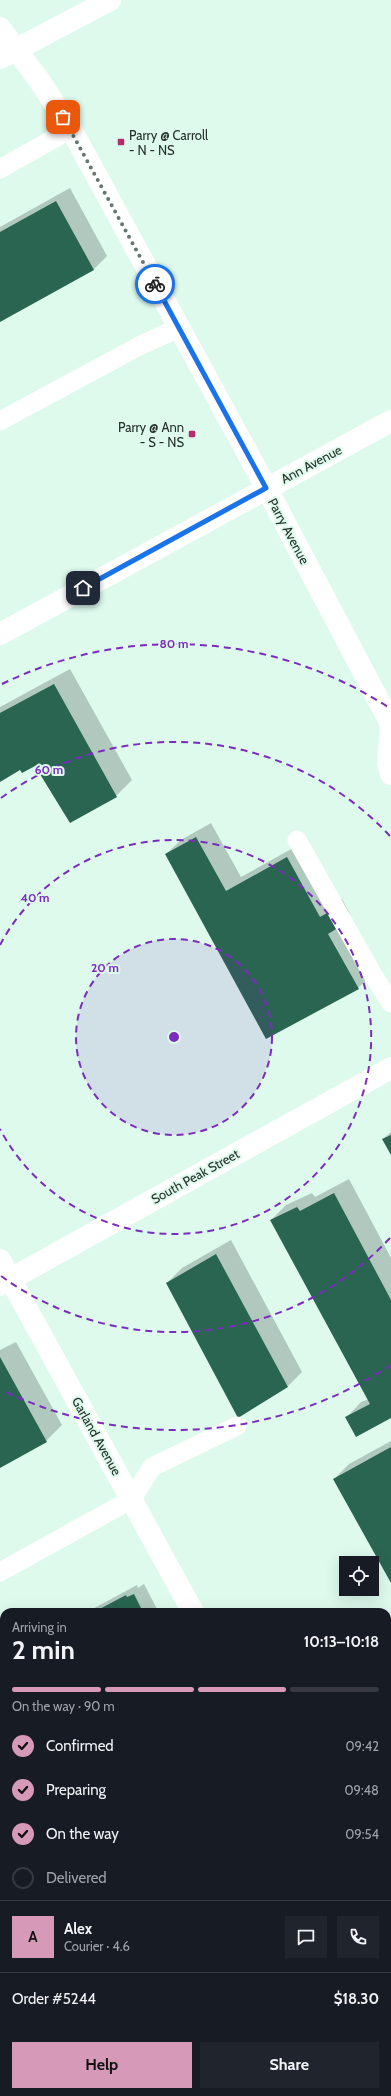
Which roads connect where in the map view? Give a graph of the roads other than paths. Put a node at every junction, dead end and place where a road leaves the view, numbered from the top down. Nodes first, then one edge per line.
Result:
1 (110, 0) edge
2 (0, 28) edge
3 (8, 54) edge
4 (71, 129) junction
5 (0, 169) edge
6 (179, 328) junction
7 (0, 421) edge
8 (391, 421) edge
9 (266, 488) junction
10 (0, 634) edge
11 (391, 724) edge
12 (391, 728) edge
13 (391, 774) edge
14 (298, 840) dead end
15 (391, 1003) edge
16 (391, 1068) edge
17 (0, 1260) edge
18 (5, 1282) edge
19 (237, 1426) dead end
20 (132, 1499) junction
21 (0, 1572) edge
22 (192, 1608) edge

1 - 3 street
2 - 3 street, Parry Avenue
3 - 4 street, Parry Avenue
4 - 5 lane
4 - 6 street, Parry Avenue
6 - 7 lane
6 - 9 street, Parry Avenue
8 - 9 street, Ann Avenue
9 - 10 street, Ann Avenue
9 - 11 street, Parry Avenue
12 - 13 street
14 - 15 lane
16 - 18 street, South Peak Street
17 - 18 street, Garland Avenue
18 - 20 street, Garland Avenue
19 - 20 lane
20 - 21 lane
20 - 22 street, Garland Avenue

